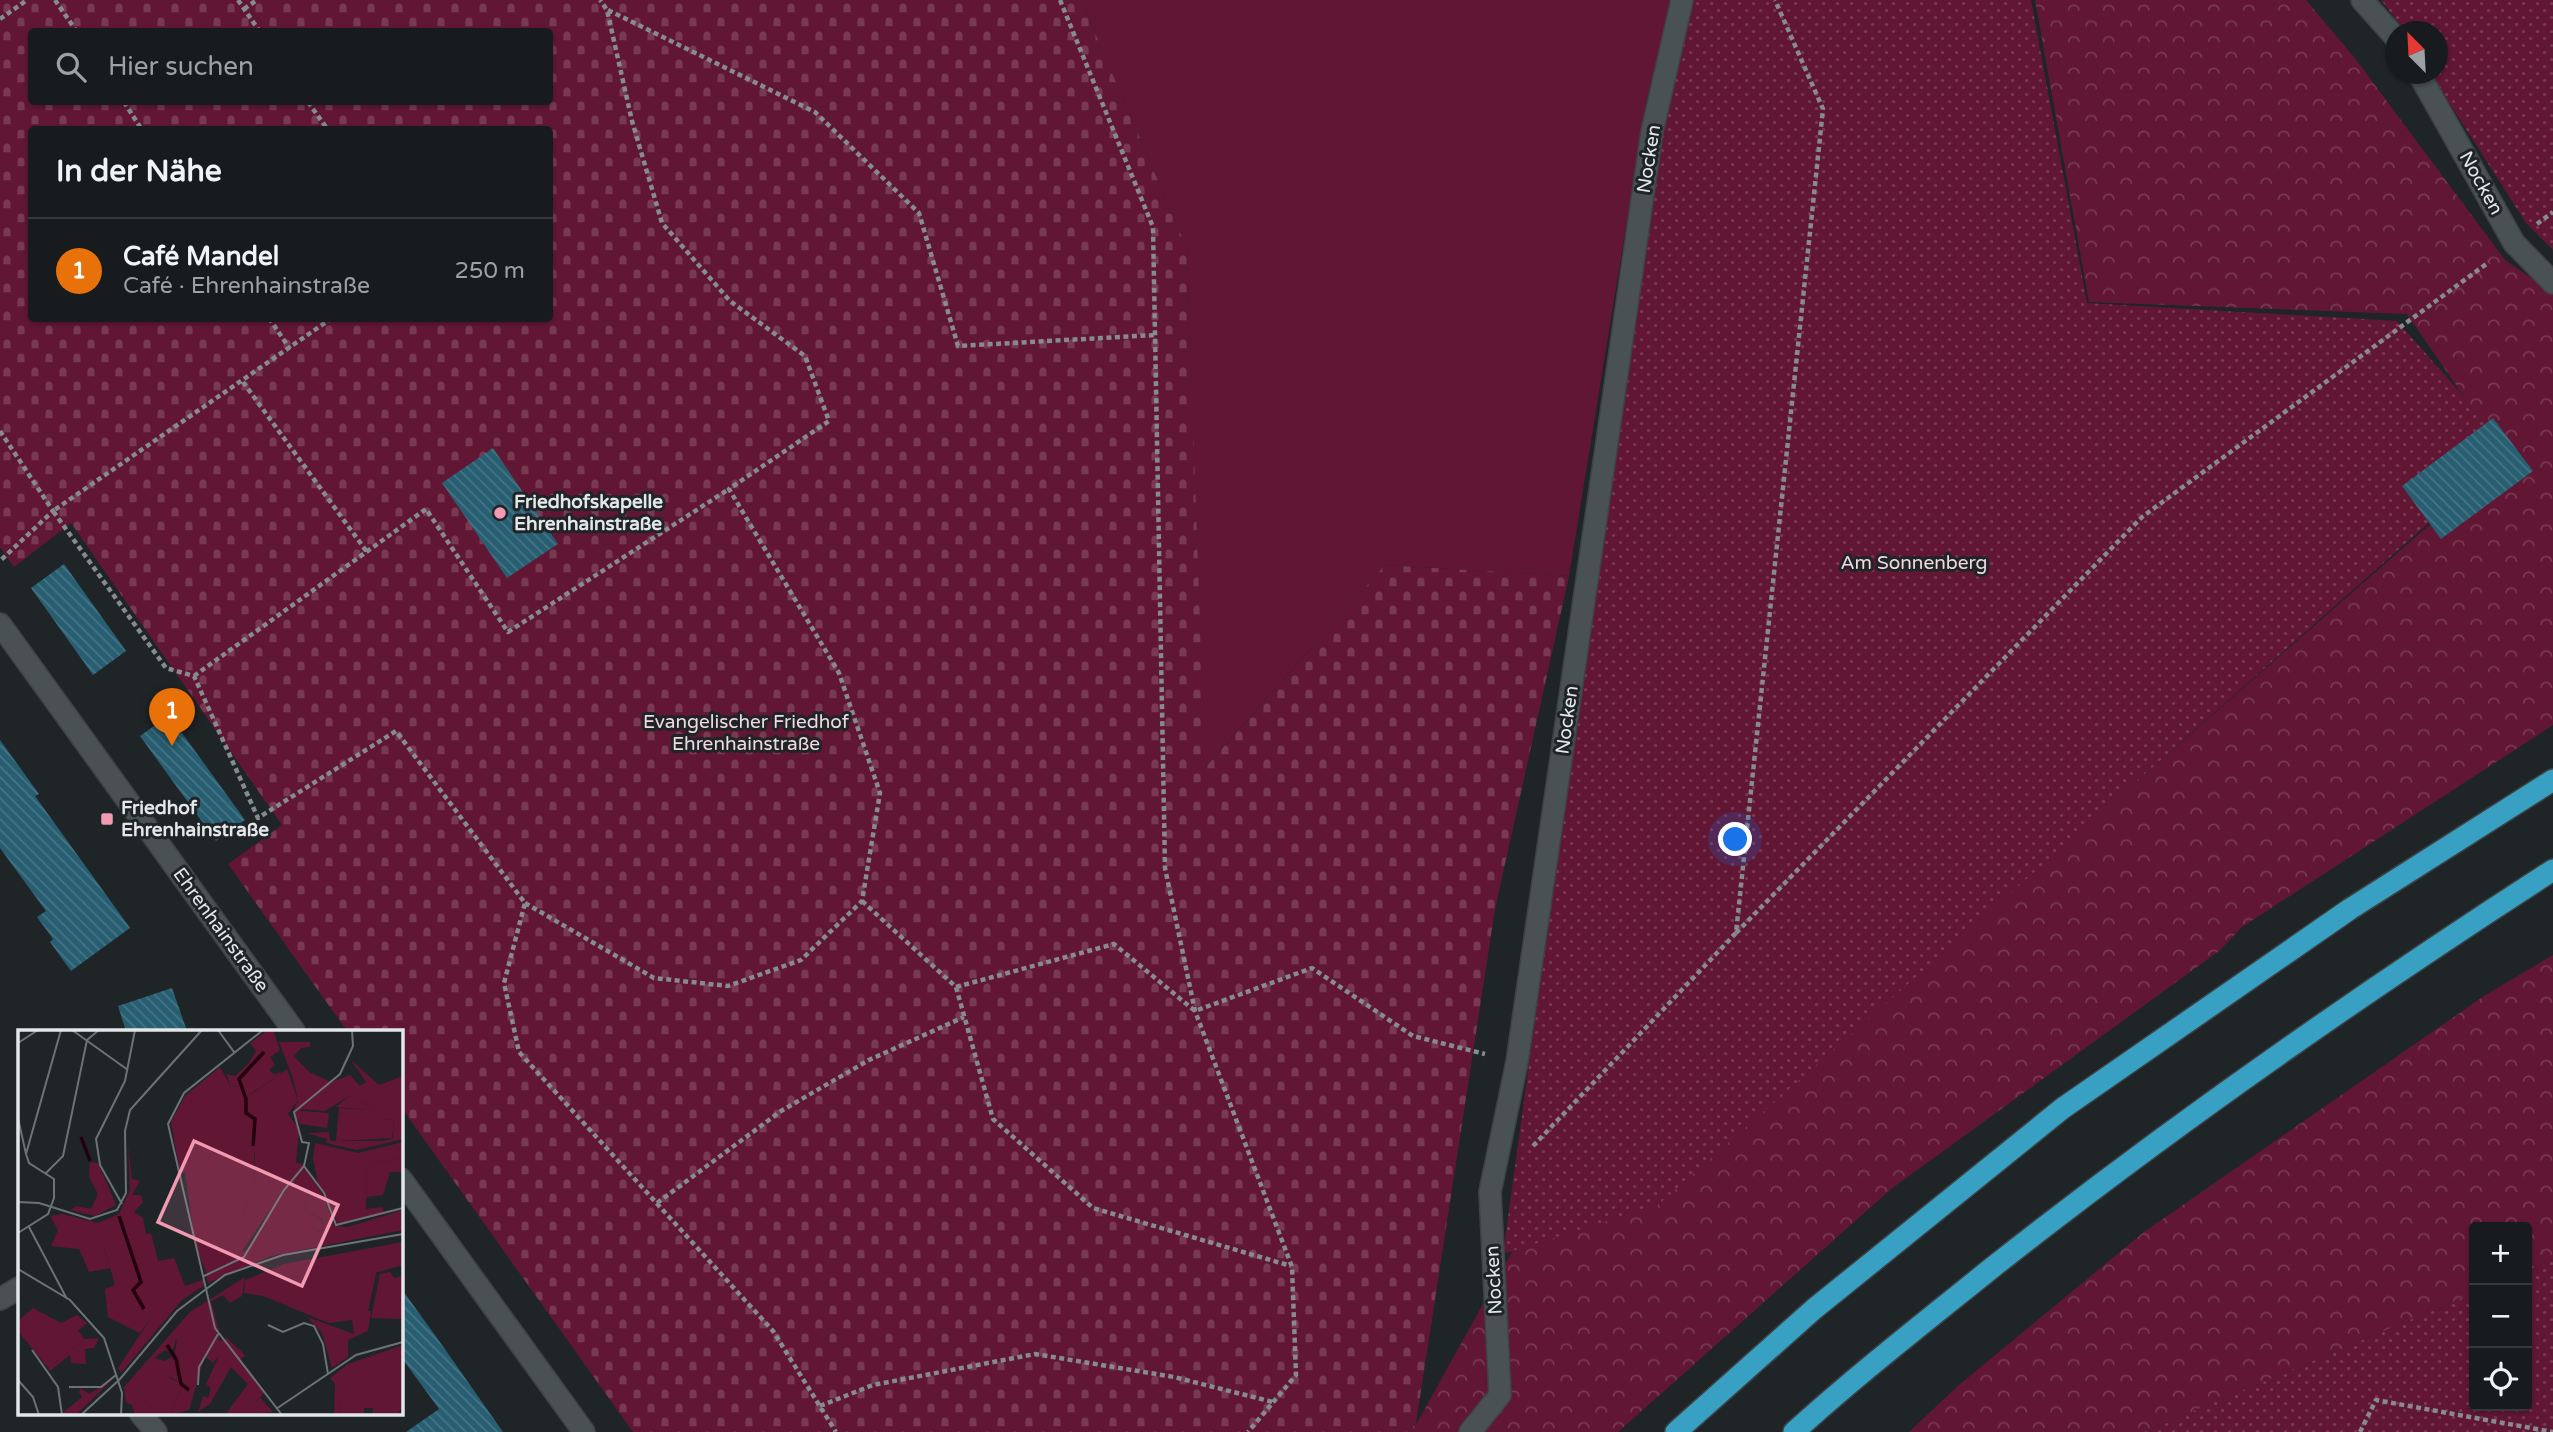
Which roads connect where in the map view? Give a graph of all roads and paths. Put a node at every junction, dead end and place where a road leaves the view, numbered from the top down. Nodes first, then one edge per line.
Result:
1 (27, 0) edge
2 (55, 0) edge
3 (237, 0) edge
4 (257, 0) edge
5 (600, 0) edge
6 (1060, 0) edge
7 (1682, 0) edge
8 (1775, 0) edge
9 (2362, 0) edge
10 (244, 9) junction
11 (607, 10) junction
12 (0, 19) edge
13 (2385, 26) edge
14 (74, 28) edge
15 (257, 28) edge
16 (2426, 84) edge
17 (126, 105) edge
18 (310, 105) edge
19 (139, 126) edge
20 (325, 126) edge
21 (2514, 243) junction
22 (2553, 283) edge
23 (272, 322) edge
24 (327, 322) edge
25 (1156, 335) junction
26 (290, 349) junction
27 (243, 382) junction
28 (0, 431) edge
29 (729, 489) junction
30 (53, 511) junction
31 (367, 552) junction
32 (0, 561) edge
33 (0, 624) edge
34 (194, 676) junction
35 (2553, 780) edge
36 (2553, 870) edge
37 (862, 901) junction
38 (525, 903) junction
39 (1736, 933) junction
40 (956, 987) junction
41 (1195, 1012) junction
42 (964, 1017) junction
43 (293, 1030) edge
44 (1517, 1062) junction
45 (1528, 1152) dead end
46 (402, 1180) edge
47 (657, 1203) junction
48 (1292, 1267) junction
49 (18, 1289) edge
50 (0, 1299) edge
51 (1273, 1402) junction
52 (820, 1406) junction
53 (141, 1414) edge
54 (156, 1432) edge
55 (584, 1432) edge
56 (836, 1432) edge
57 (1248, 1432) edge
58 (1470, 1432) edge
59 (1676, 1432) edge
60 (1794, 1432) edge
61 (2360, 1432) edge
62 (2553, 1432) edge

1 - 12 path
2 - 14 path
3 - 10 path
4 - 10 path
5 - 11 path
6 - 25 path
7 - 44 street, Nocken
8 - 39 path
9 - 13 street
10 - 15 path
11 - 25 path
11 - 29 path
16 - 21 street, Nocken
17 - 19 path
18 - 20 path
21 - 22 street, Nocken
21 - 39 path
23 - 26 path
24 - 26 path
25 - 41 path
26 - 27 path
27 - 30 path
27 - 31 path
28 - 30 path
29 - 31 path
29 - 37 path
30 - 32 path
30 - 34 path
31 - 34 path
33 - 43 street, Ehrenhainstraße
34 - 38 path
35 - 59 highway
36 - 60 highway
37 - 38 path
37 - 40 path
38 - 47 path
39 - 45 path
40 - 41 path
40 - 42 path
41 - 44 path
41 - 48 path
42 - 47 path
42 - 48 path
44 - 58 street, Nocken
46 - 55 street
47 - 52 path
48 - 51 path
49 - 50 street
51 - 52 path
51 - 57 path
52 - 56 path
53 - 54 street
61 - 62 path

